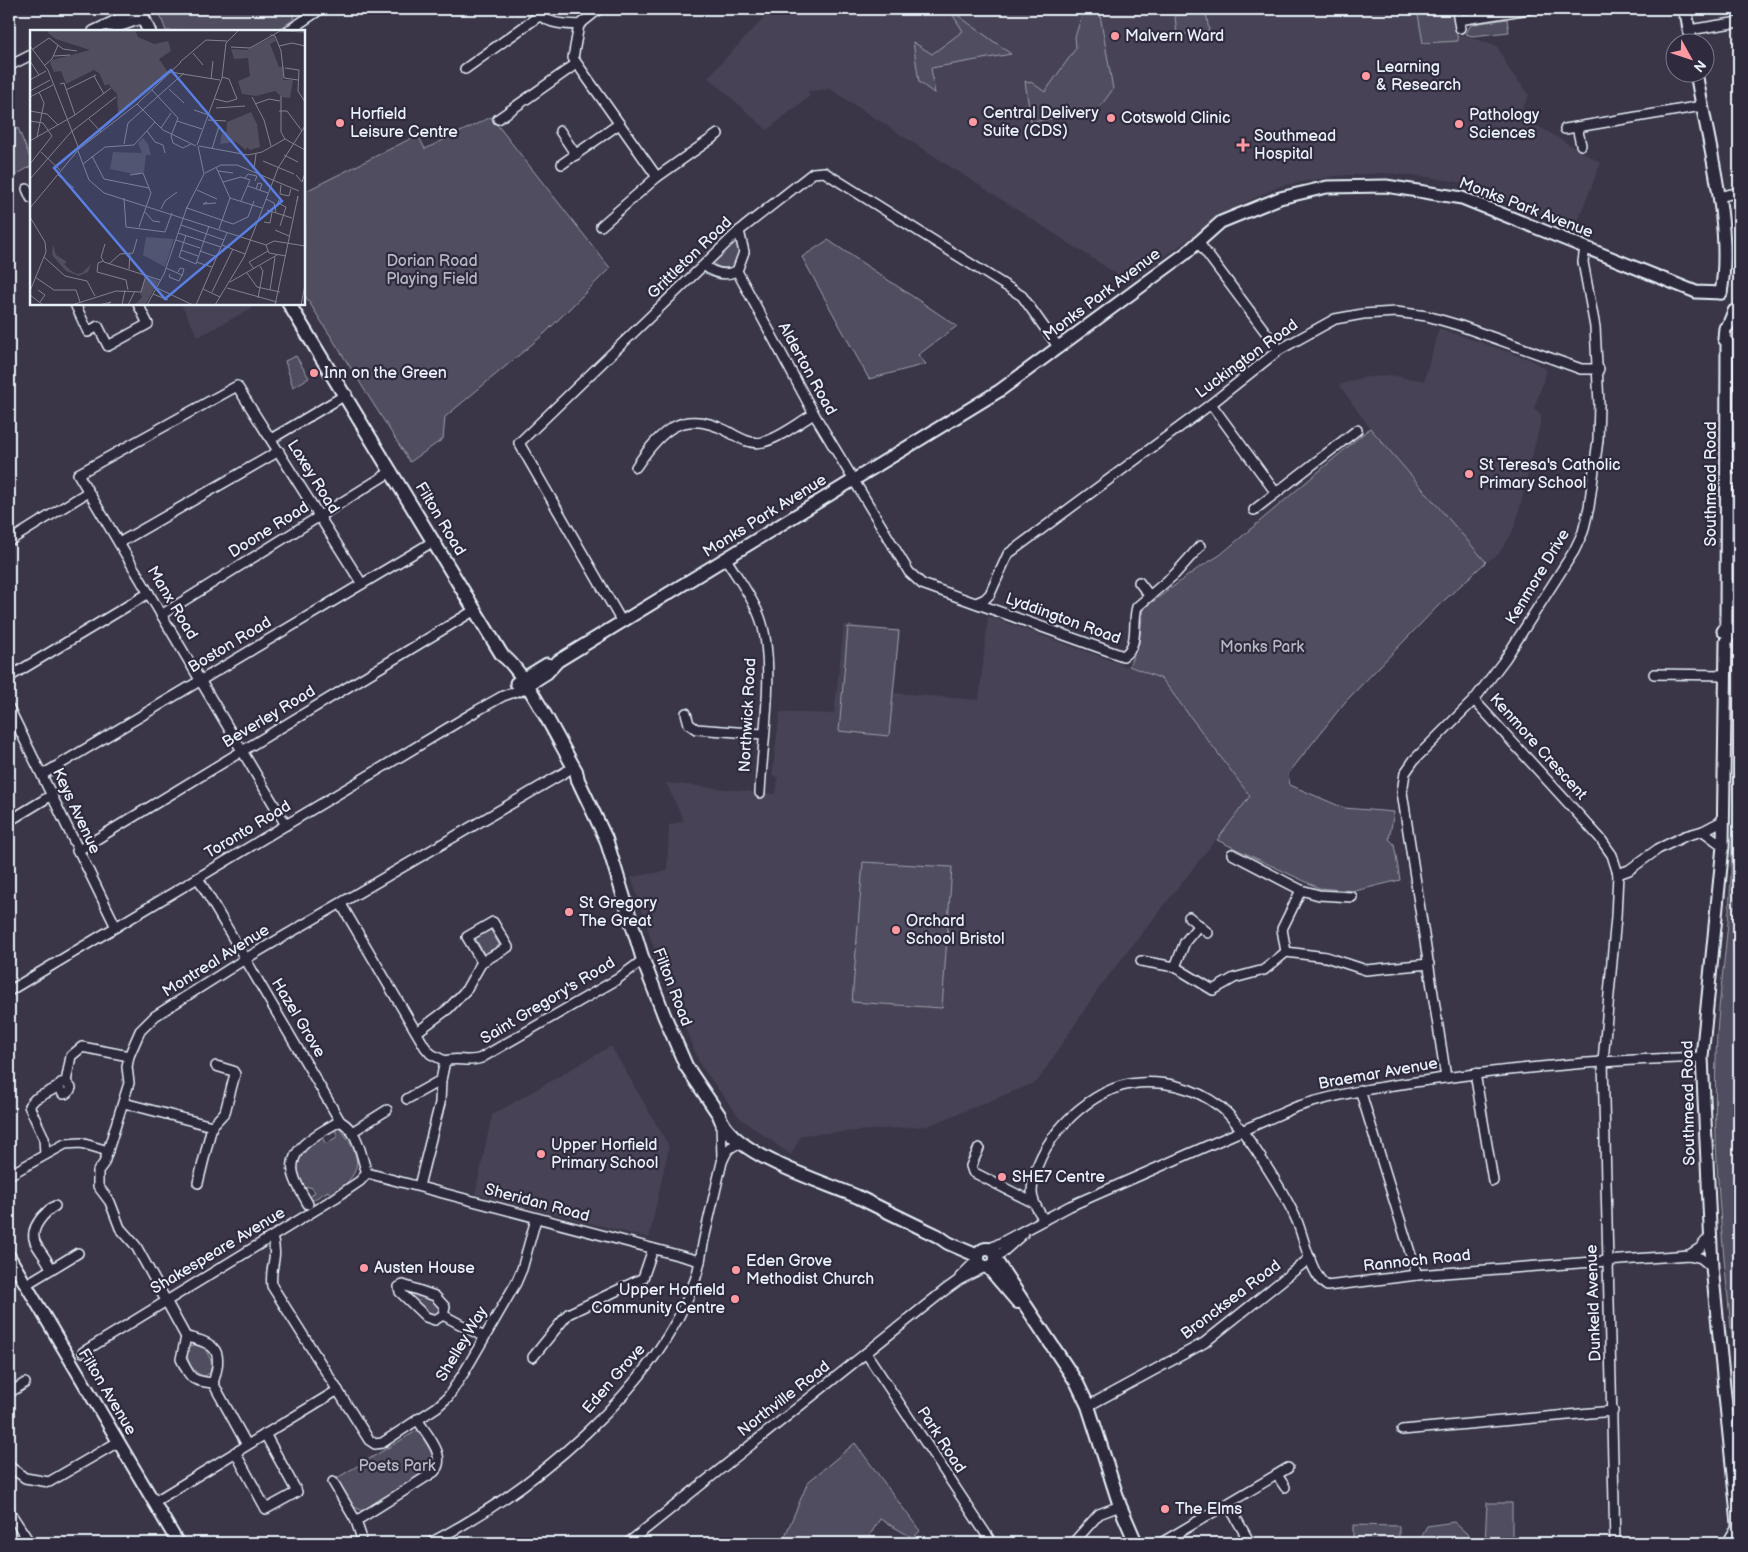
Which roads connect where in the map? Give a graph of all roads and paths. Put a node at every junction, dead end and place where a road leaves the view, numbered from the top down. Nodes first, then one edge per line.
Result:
1 (599, 9) edge
2 (1530, 9) edge
3 (315, 10) edge
4 (1457, 11) dead end
5 (1686, 11) edge
6 (141, 12) edge
7 (536, 12) edge
8 (1739, 22) edge
9 (579, 25) junction
10 (96, 30) edge
11 (149, 30) edge
12 (289, 30) edge
13 (1689, 30) joint
14 (30, 56) edge
15 (574, 61) junction
16 (9, 66) edge
17 (465, 69) dead end
18 (1698, 82) edge
19 (1702, 106) junction
20 (498, 118) dead end
21 (619, 124) junction
22 (1577, 127) junction
23 (1565, 129) dead end
24 (560, 131) dead end
25 (718, 134) dead end
26 (1581, 145) dead end
27 (576, 154) junction
28 (562, 164) dead end
29 (656, 177) junction
30 (26, 189) dead end
31 (1739, 192) edge
32 (30, 196) edge
33 (1719, 197) junction
34 (601, 226) dead end
35 (739, 230) junction
36 (1199, 243) junction
37 (1585, 247) junction
38 (704, 265) junction
39 (737, 271) junction
40 (1721, 293) junction
41 (75, 305) edge
42 (138, 305) edge
43 (290, 305) edge
44 (1736, 311) edge
45 (1059, 348) junction
46 (1279, 350) junction
47 (1599, 369) junction
48 (345, 395) junction
49 (1211, 404) junction
50 (814, 414) junction
51 (1357, 430) dead end
52 (271, 439) junction
53 (279, 451) junction
54 (636, 467) dead end
55 (392, 471) junction
56 (78, 474) joint
57 (1727, 479) junction
58 (1739, 479) edge
59 (853, 480) junction
60 (88, 492) junction
61 (1276, 493) junction
62 (1254, 510) dead end
63 (320, 516) junction
64 (9, 541) edge
65 (434, 541) junction
66 (118, 543) junction
67 (1200, 546) dead end
68 (726, 559) junction
69 (1139, 582) dead end
70 (362, 584) junction
71 (927, 587) joint
72 (148, 593) junction
73 (1149, 595) junction
74 (1727, 596) junction
75 (1739, 596) edge
76 (976, 603) junction
77 (475, 610) junction
78 (161, 615) junction
79 (622, 622) junction
80 (1654, 674) dead end
81 (1726, 675) junction
82 (9, 677) edge
83 (200, 680) junction
84 (521, 685) junction
85 (1474, 700) junction
86 (9, 708) edge
87 (686, 713) dead end
88 (763, 734) junction
89 (242, 751) junction
90 (567, 771) junction
91 (42, 775) junction
92 (578, 780) junction
93 (760, 793) dead end
94 (52, 795) junction
95 (1724, 820) junction
96 (9, 821) edge
97 (286, 825) junction
98 (1703, 831) junction
99 (1723, 846) junction
100 (77, 850) junction
101 (1232, 854) dead end
102 (1618, 874) junction
103 (198, 878) junction
104 (1301, 890) junction
105 (1352, 897) dead end
106 (341, 904) junction
107 (1189, 917) dead end
108 (1199, 925) junction
109 (116, 927) junction
110 (1208, 933) dead end
111 (1286, 952) junction
112 (245, 959) junction
113 (643, 960) junction
114 (1141, 961) dead end
115 (482, 962) junction
116 (1429, 964) junction
117 (1175, 967) junction
118 (9, 991) edge
119 (417, 1032) junction
120 (129, 1056) junction
121 (1702, 1058) junction
122 (445, 1061) junction
123 (1603, 1061) junction
124 (216, 1066) dead end
125 (1475, 1072) junction
126 (1446, 1078) junction
127 (440, 1080) junction
128 (1360, 1090) junction
129 (407, 1099) dead end
130 (124, 1103) junction
131 (387, 1110) dead end
132 (720, 1119) junction
133 (340, 1121) junction
134 (212, 1126) junction
135 (1241, 1130) junction
136 (352, 1132) junction
137 (742, 1143) junction
138 (979, 1148) dead end
139 (108, 1151) junction
140 (45, 1154) junction
141 (768, 1158) junction
142 (722, 1162) junction
143 (367, 1173) junction
144 (9, 1175) edge
145 (1493, 1181) dead end
146 (198, 1183) dead end
147 (419, 1186) junction
148 (1034, 1203) junction
149 (308, 1204) dead end
150 (55, 1206) dead end
151 (536, 1219) junction
152 (1044, 1220) junction
153 (1710, 1236) junction
154 (272, 1237) junction
155 (653, 1249) junction
156 (78, 1253) dead end
157 (1689, 1255) junction
158 (9, 1256) edge
159 (987, 1258) junction
160 (1310, 1258) junction
161 (700, 1261) junction
162 (1608, 1261) junction
163 (1712, 1267) junction
164 (51, 1269) junction
165 (1418, 1275) junction
166 (25, 1285) junction
167 (166, 1300) junction
168 (443, 1316) junction
169 (186, 1337) junction
170 (484, 1338) junction
171 (83, 1352) dead end
172 (866, 1353) junction
173 (533, 1357) dead end
174 (25, 1383) dead end
175 (214, 1383) junction
176 (338, 1390) junction
177 (9, 1393) edge
178 (1088, 1406) junction
179 (1612, 1411) junction
180 (417, 1419) junction
181 (1402, 1430) dead end
182 (266, 1434) junction
183 (118, 1442) junction
184 (247, 1445) junction
185 (235, 1452) junction
186 (9, 1466) edge
187 (1288, 1468) dead end
188 (1277, 1475) junction
189 (333, 1482) dead end
190 (1285, 1487) dead end
191 (154, 1502) junction
192 (1228, 1504) junction
193 (1120, 1506) junction
194 (9, 1511) edge
195 (356, 1521) junction
196 (1739, 1530) edge
197 (362, 1536) dead end
198 (28, 1540) dead end
199 (178, 1543) edge
200 (430, 1543) edge
201 (628, 1543) edge
202 (992, 1543) edge
203 (1073, 1543) edge
204 (1136, 1543) edge
205 (1161, 1543) edge
206 (1250, 1543) edge
207 (1615, 1543) edge
208 (1727, 1543) edge

1 - 9 street
2 - 4 street
3 - 12 street
5 - 13 street
6 - 10 street
6 - 11 main road
7 - 9 street
7 - 17 street
8 - 13 street
9 - 15 street
14 - 16 street
15 - 20 street
15 - 21 street
18 - 19 street
19 - 22 street
19 - 33 street
21 - 27 street
21 - 29 street
22 - 23 street
22 - 26 street
24 - 27 street
25 - 29 street
27 - 28 street
29 - 34 street
30 - 32 street
31 - 33 street
33 - 40 street
35 - 38 street, Grittleton Road
35 - 39 street
35 - 45 street, Grittleton Road
36 - 37 street, Monks Park Avenue
36 - 45 street, Monks Park Avenue
36 - 46 street
37 - 40 street, Monks Park Avenue
37 - 47 street, Kenmore Drive
38 - 39 street
38 - 79 street, Grittleton Road
39 - 50 street, Alderton Road
40 - 44 street
41 - 42 street
43 - 48 main road, Filton Road
44 - 57 street, Southmead Road
45 - 59 street, Monks Park Avenue
46 - 47 street, Luckington Road
46 - 49 street, Luckington Road
47 - 85 street, Kenmore Drive
48 - 52 street
48 - 55 main road, Filton Road
49 - 61 street
49 - 76 street, Luckington Road
50 - 54 street
50 - 59 street, Alderton Road
51 - 61 street
52 - 53 street, Laxey Road
52 - 56 street, Laxey Road
53 - 63 street, Laxey Road
53 - 66 street
55 - 63 street, Doone Road
55 - 65 main road, Filton Road
56 - 60 street, Manx Road
57 - 58 street
57 - 74 street, Southmead Road
59 - 68 street, Monks Park Avenue
59 - 71 street, Alderton Road
60 - 64 street
60 - 66 street, Manx Road
61 - 62 street
63 - 70 street, Laxey Road
63 - 78 street, Doone Road
65 - 70 street, Boston Road
65 - 77 main road, Filton Road
66 - 72 street, Manx Road
67 - 73 street, Lyddington Road
68 - 79 street, Monks Park Avenue
68 - 88 street, Northwick Road
69 - 73 street
70 - 83 street, Boston Road
71 - 76 street, Lyddington Road
72 - 78 street, Manx Road
72 - 82 street
73 - 76 street, Lyddington Road
74 - 75 street
74 - 81 street, Southmead Road
77 - 84 main road, Filton Road
77 - 89 street, Beverley Road
78 - 83 street, Manx Road
79 - 84 street, Monks Park Avenue
80 - 81 street
81 - 95 street, Southmead Road
83 - 89 street, Manx Road
83 - 91 street, Boston Road
84 - 90 main road, Filton Road
84 - 92 main road, Filton Road
84 - 97 street, Toronto Road
85 - 102 street, Kenmore Crescent
85 - 116 street, Kenmore Crescent
86 - 91 street, Keys Avenue
87 - 88 street
88 - 93 street, Northwick Road
89 - 97 street, Manx Road
89 - 100 street, Beverley Road
90 - 92 main road, Filton Road
90 - 106 street, Montreal Avenue
91 - 94 street, Keys Avenue
92 - 113 main road, Filton Road
94 - 96 street
94 - 100 street, Keys Avenue
95 - 98 street
95 - 99 street, Southmead Road
97 - 103 street, Toronto Road
98 - 99 street
98 - 102 street
99 - 121 street, Southmead Road
100 - 109 street, Keys Avenue
101 - 104 street
102 - 123 street, Kenmore Crescent
103 - 109 street, Toronto Road
103 - 112 street, Hazel Grove
104 - 105 street
104 - 111 street
106 - 112 street, Montreal Avenue
106 - 119 street
107 - 108 street
108 - 110 street
108 - 117 street
109 - 118 street, Toronto Road
111 - 116 street
111 - 117 street
112 - 120 street, Montreal Avenue
112 - 133 street, Hazel Grove
113 - 122 street, Saint Gregory's Road
113 - 132 main road, Filton Road
114 - 117 street
115 - 115 street
115 - 119 street
116 - 126 street, Kenmore Crescent
119 - 122 street
120 - 130 street, Montreal Avenue
120 - 140 street
121 - 123 street, Braemar Avenue
121 - 153 street, Southmead Road
122 - 127 street
123 - 125 street, Braemar Avenue
123 - 162 street, Dunkeld Avenue
124 - 134 street
125 - 126 street, Braemar Avenue
125 - 145 street
126 - 128 street, Braemar Avenue
127 - 129 street
127 - 147 street
128 - 135 street, Braemar Avenue
128 - 165 street
130 - 134 street
130 - 139 street, Montreal Avenue
131 - 136 street
132 - 137 main road, Filton Road
132 - 141 main road, Filton Road
132 - 142 street, Eden Grove
133 - 136 street, Hazel Grove
133 - 149 street
134 - 146 street
135 - 148 street, Rannoch Road
135 - 152 street, Braemar Avenue
135 - 160 street, Rannoch Road
136 - 143 street, Hazel Grove
137 - 141 main road, Filton Road
137 - 142 street, Eden Grove
138 - 148 street
139 - 140 street
139 - 167 street, Montreal Avenue
140 - 144 street
141 - 159 main road, Filton Road
142 - 161 street, Eden Grove
143 - 147 street, Sheridan Road
143 - 154 street, Shakespeare Avenue
147 - 151 street, Sheridan Road
148 - 152 street
150 - 164 street
151 - 155 street, Sheridan Road
151 - 170 street, Shelley Way
152 - 159 street, Braemar Avenue
153 - 157 street
153 - 163 street, Southmead Road
154 - 167 street, Shakespeare Avenue
154 - 176 street
155 - 161 street, Sheridan Road
155 - 173 street
156 - 164 street
157 - 162 street, Rannoch Road
157 - 163 street
158 - 166 street, Filton Avenue
159 - 172 street, Northville Road
159 - 178 main road
160 - 165 street, Rannoch Road
160 - 178 street, Broncksea Road
161 - 200 street, Eden Grove
162 - 165 street, Rannoch Road
162 - 179 street, Dunkeld Avenue
163 - 196 street, Southmead Road
164 - 166 street
166 - 183 street, Filton Avenue
167 - 169 street, Montreal Avenue
167 - 171 street, Shakespeare Avenue
168 - 168 street
168 - 170 street
169 - 175 street
169 - 175 street
170 - 180 street, Shelley Way
172 - 201 street, Northville Road
172 - 202 street, Park Road
174 - 177 street
175 - 184 street
176 - 180 street, Shelley Way
176 - 182 street
178 - 193 main road
179 - 181 street
179 - 207 street, Dunkeld Avenue
180 - 195 street
182 - 184 street
182 - 185 street
183 - 186 street
183 - 191 street, Filton Avenue
184 - 185 street
185 - 191 street
187 - 188 street
188 - 190 street
188 - 192 street
189 - 195 street
191 - 199 street, Filton Avenue
192 - 205 street
192 - 206 street
193 - 203 street
193 - 204 main road
194 - 198 street
195 - 197 street
196 - 208 street

